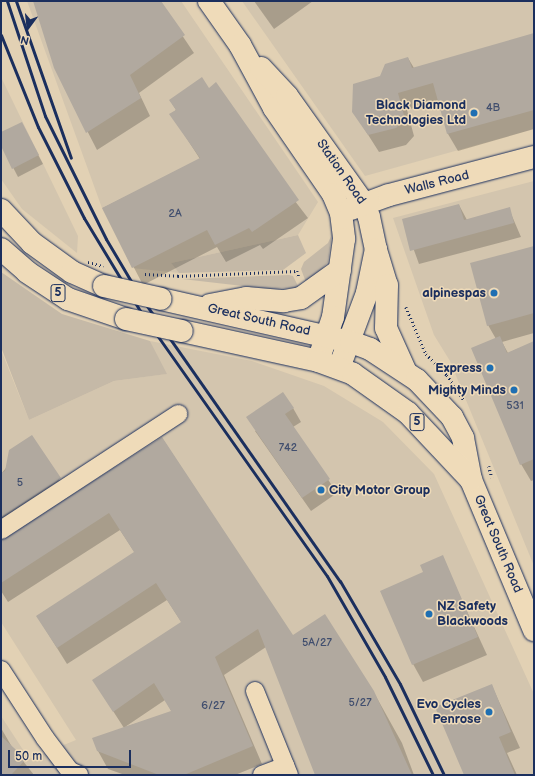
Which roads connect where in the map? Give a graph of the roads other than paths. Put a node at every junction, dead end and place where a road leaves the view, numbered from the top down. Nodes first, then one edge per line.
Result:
1 (209, 1) edge
2 (240, 45) junction
3 (534, 157) edge
4 (364, 204) junction
5 (1, 210) edge
6 (341, 213) junction
7 (1, 249) edge
8 (376, 249) junction
9 (340, 270) junction
10 (201, 307) junction
11 (329, 336) junction
12 (351, 342) junction
13 (318, 361) junction
14 (339, 368) junction
15 (406, 371) junction
16 (178, 414) dead end
17 (481, 480) junction
18 (1, 530) edge
19 (534, 630) edge
20 (4, 682) edge
21 (255, 691) dead end
22 (287, 770) edge
23 (72, 774) edge
24 (262, 775) edge

1 - 2 main road, Station Road
2 - 4 main road, Station Road
2 - 6 main road, Station Road
3 - 4 main road, Walls Road
4 - 6 main road, Walls Road
4 - 8 main road, Station Road
5 - 10 main road, Great South Road / 5, bridge
6 - 9 main road, Station Road
7 - 13 main road, Great South Road / 5, bridge
8 - 12 main road, Station Road
8 - 15 main road
9 - 10 main road
9 - 11 main road, Station Road
10 - 11 main road, Great South Road / 5
11 - 12 main road, Great South Road / 5
11 - 13 main road, Station Road
12 - 14 main road, Station Road
12 - 15 main road, Great South Road / 5
13 - 14 main road, Great South Road / 5
14 - 17 main road, Great South Road / 5
15 - 17 main road, Great South Road / 5
16 - 18 street
17 - 19 main road, Great South Road / 5
20 - 23 street
21 - 22 street
22 - 24 street

